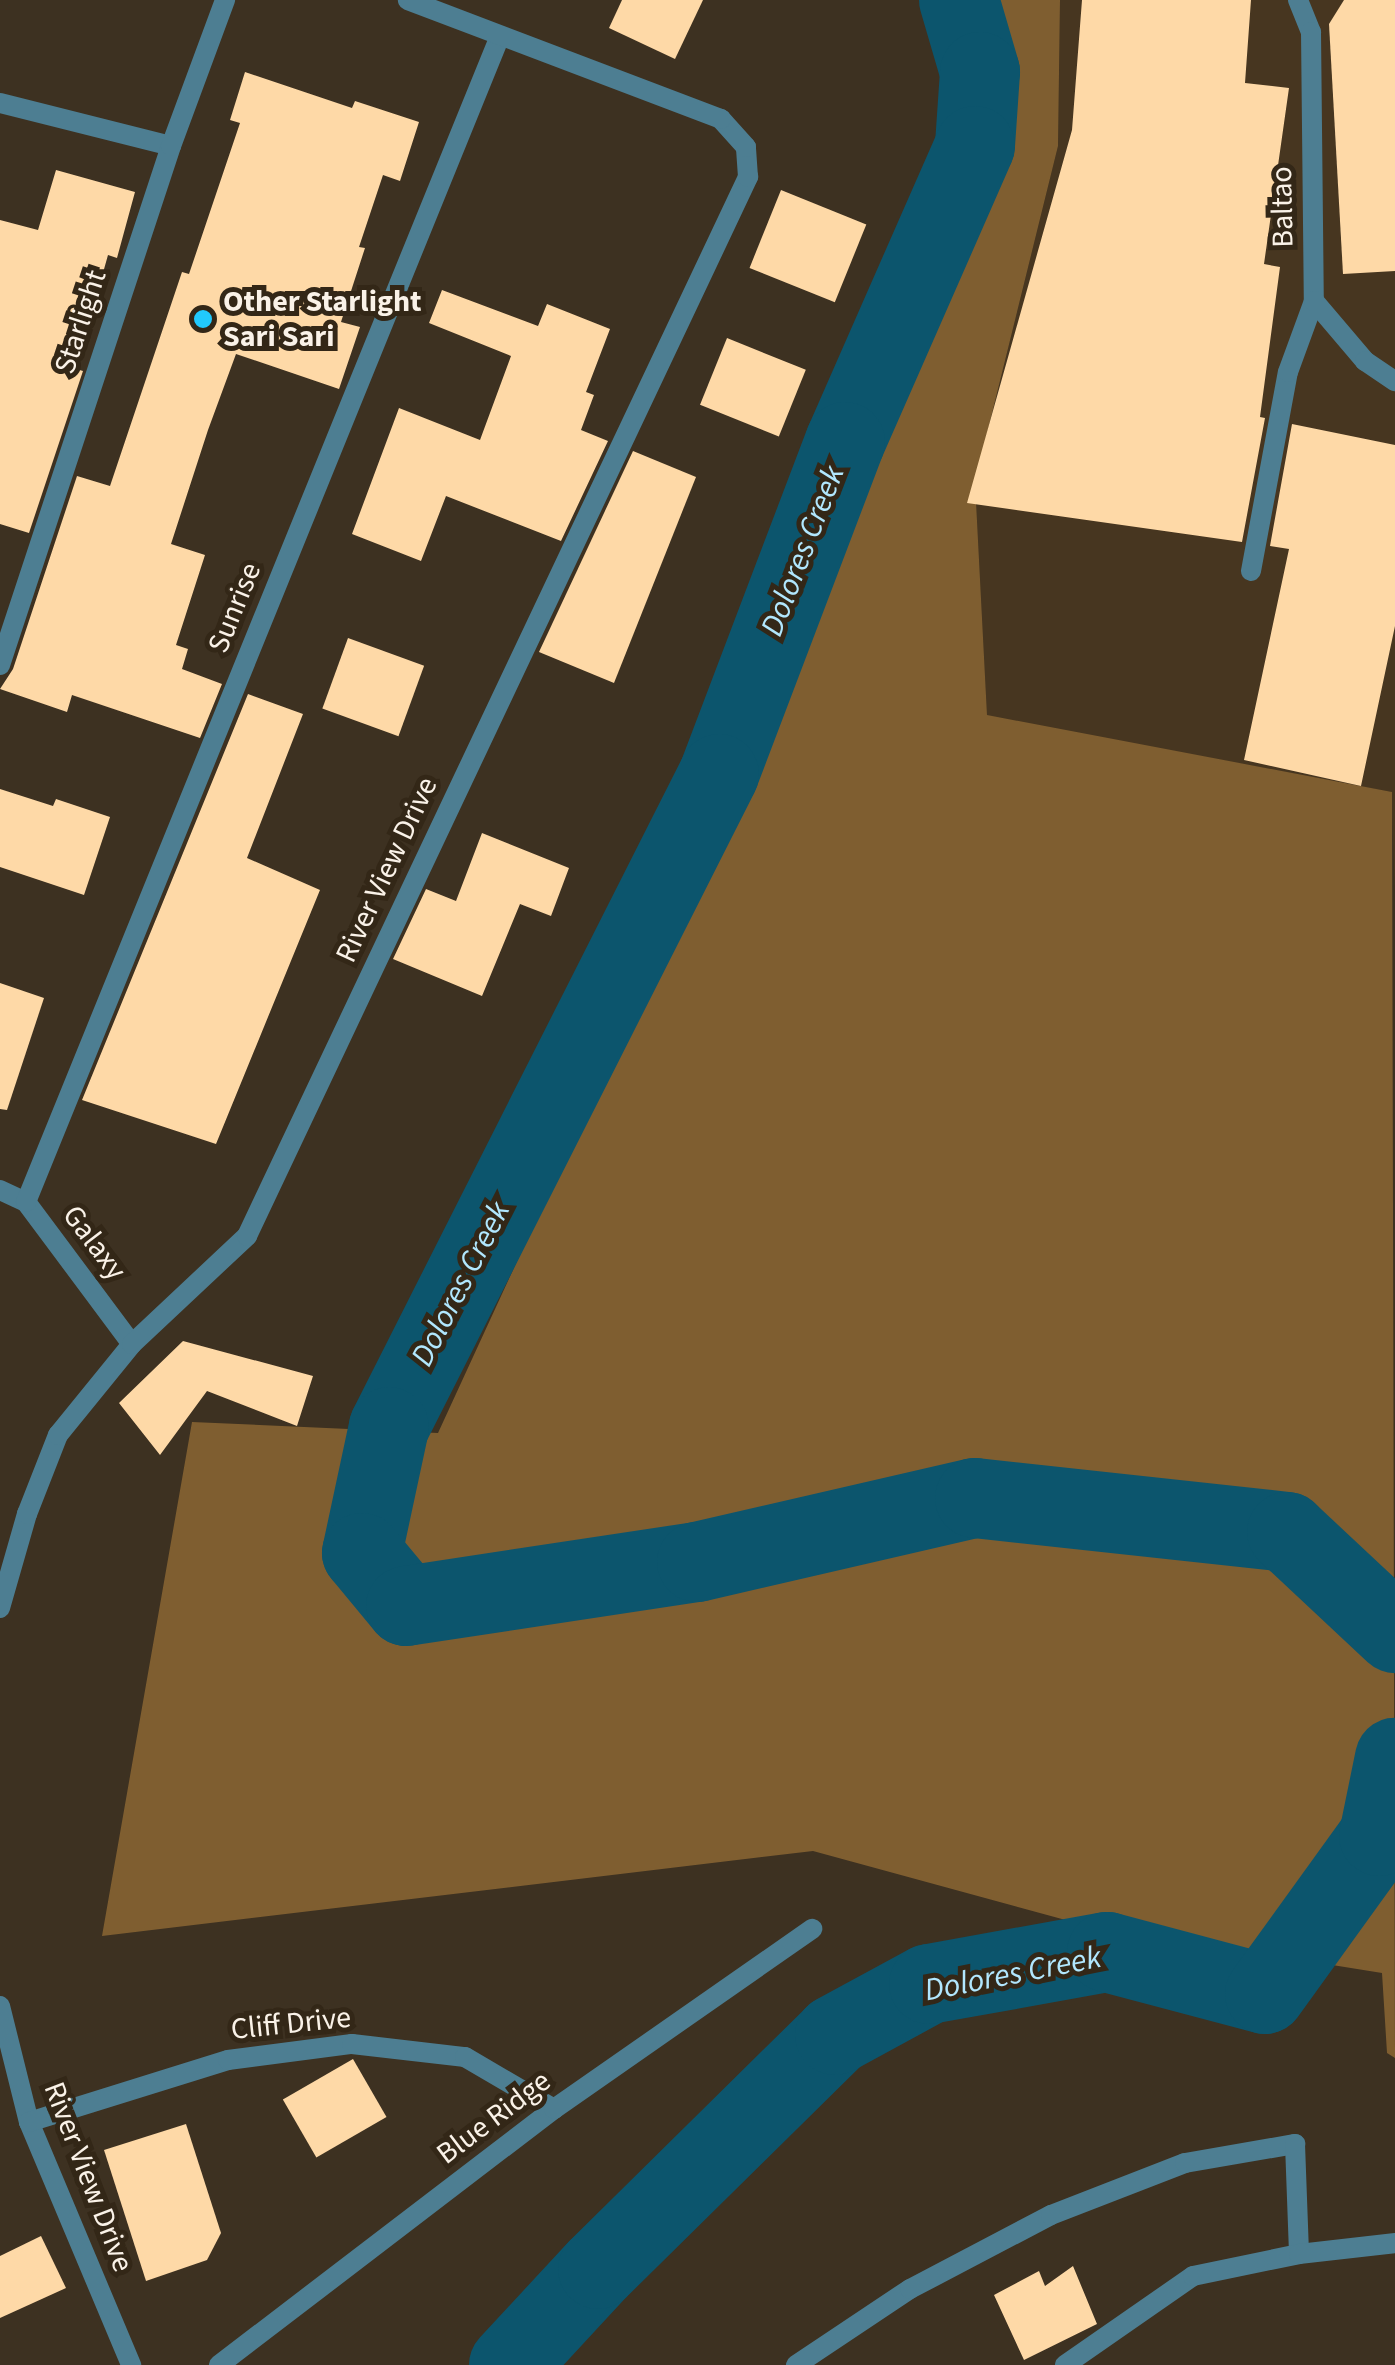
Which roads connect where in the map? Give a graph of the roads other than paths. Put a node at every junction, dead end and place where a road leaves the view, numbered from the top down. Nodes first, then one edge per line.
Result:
1 (225, 0) edge
2 (408, 0) edge
3 (1298, 0) edge
4 (500, 36) junction
5 (0, 103) edge
6 (171, 146) junction
7 (1314, 302) junction
8 (1395, 381) edge
9 (1252, 571) dead end
10 (0, 665) edge
11 (0, 1190) edge
12 (26, 1202) junction
13 (132, 1344) junction
14 (0, 1608) edge
15 (812, 1929) dead end
16 (0, 2006) edge
17 (554, 2109) junction
18 (29, 2122) junction
19 (1395, 2243) edge
20 (1299, 2254) junction
21 (1074, 2363) edge
22 (131, 2365) edge
23 (218, 2365) edge
24 (796, 2365) edge

1 - 6 street, Starlight
2 - 4 street
3 - 7 street, Baltao
4 - 12 street, Sunrise
4 - 13 street, River View Drive
5 - 6 street
6 - 10 street, Starlight
7 - 8 street
7 - 9 street
11 - 12 street, Galaxy
12 - 13 street, Galaxy
13 - 14 street, River View Drive
15 - 17 street, Blue Ridge
16 - 18 street, River View Drive
17 - 18 street, Cliff Drive
17 - 23 street, Blue Ridge
18 - 22 street, River View Drive
19 - 20 street
20 - 21 street
20 - 24 street

